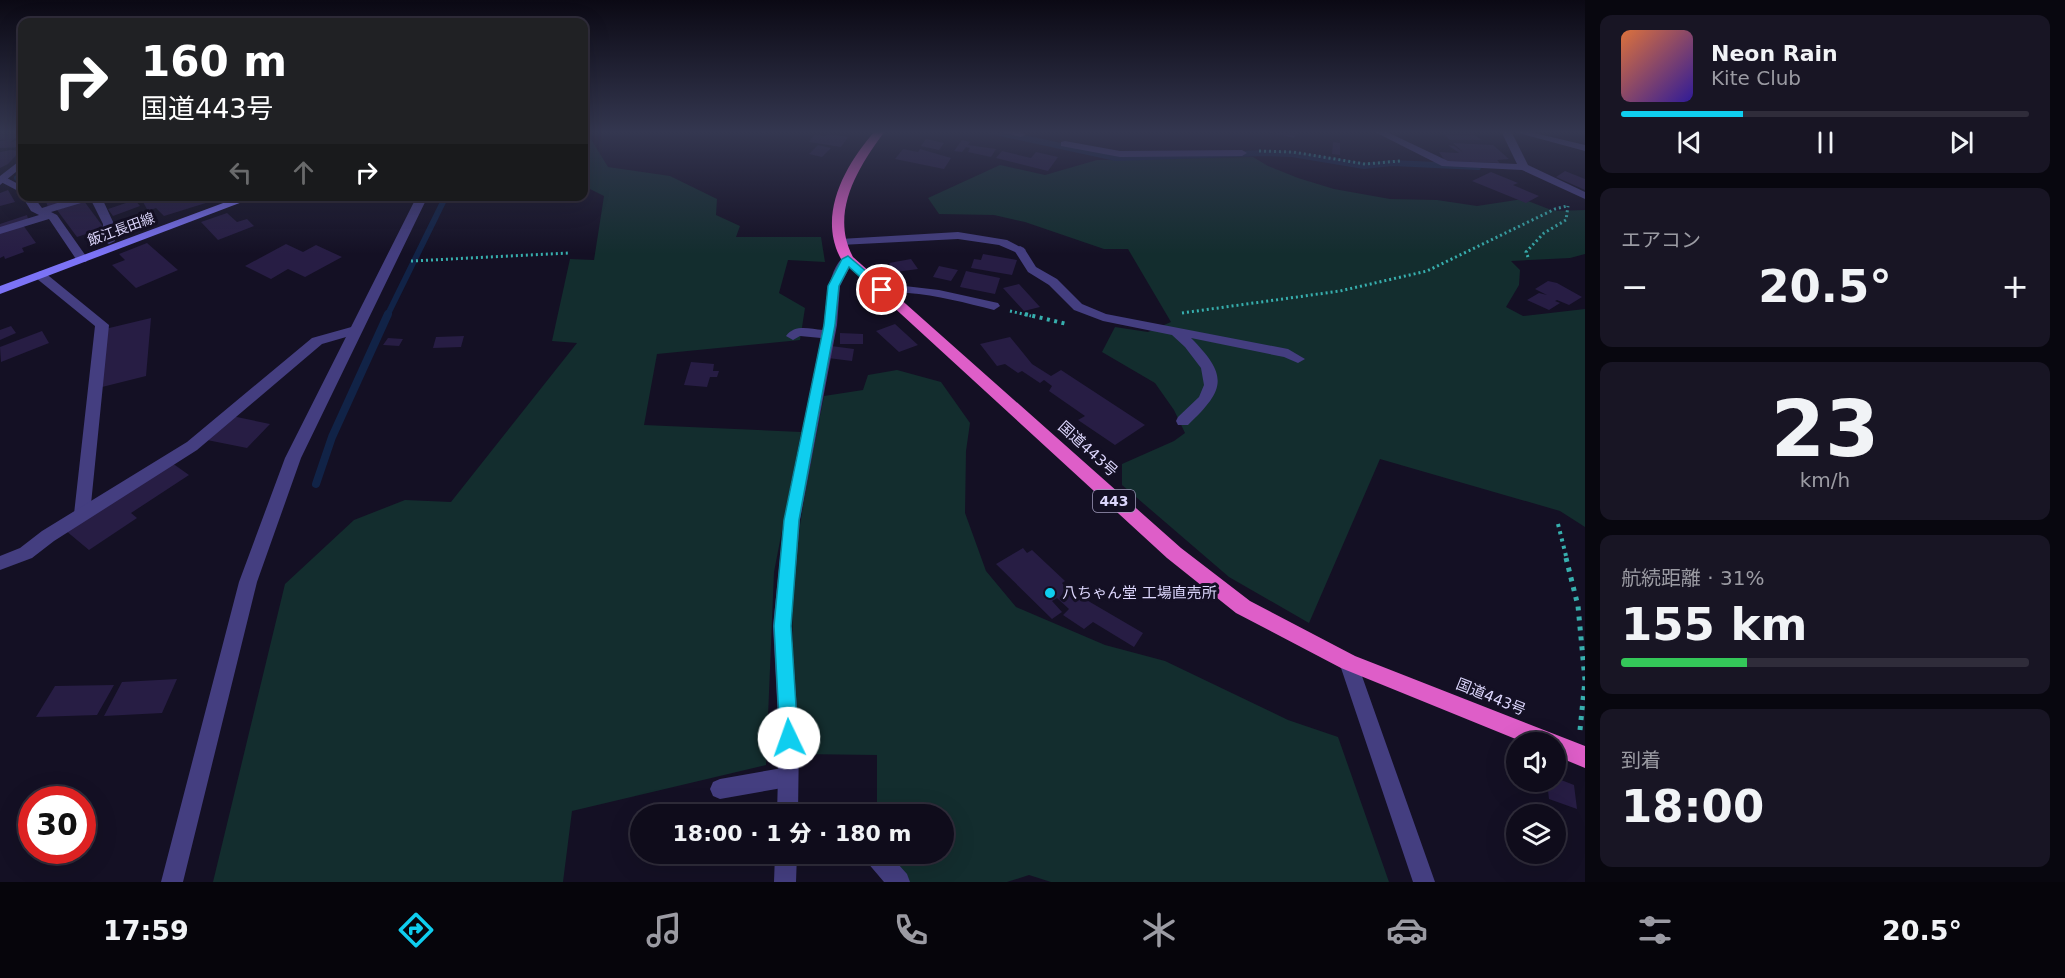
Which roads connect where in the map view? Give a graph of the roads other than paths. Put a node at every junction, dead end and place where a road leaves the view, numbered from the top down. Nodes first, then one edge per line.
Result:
1 (850, 172) edge
2 (1533, 172) edge
3 (2, 181) edge
4 (18, 188) edge
5 (1581, 200) edge
6 (30, 201) edge
7 (80, 201) edge
8 (97, 201) edge
9 (239, 201) edge
10 (420, 201) edge
11 (44, 214) junction
12 (0, 231) edge
13 (109, 242) dead end
14 (840, 242) junction
15 (82, 259) junction
16 (848, 259) junction
17 (40, 275) junction
18 (0, 290) edge
19 (882, 290) junction
20 (994, 306) road end
21 (355, 330) junction
22 (1177, 332) junction
23 (828, 334) junction
24 (793, 336) dead end
25 (1298, 359) dead end
26 (1183, 421) dead end
27 (82, 514) junction
28 (0, 563) edge
29 (1348, 662) junction
30 (1523, 732) edge
31 (1566, 750) edge
32 (1582, 756) edge
33 (788, 777) junction
34 (720, 789) dead end
35 (787, 804) edge
36 (786, 864) edge
37 (884, 864) edge
38 (172, 882) edge
39 (786, 882) edge
40 (899, 882) edge
41 (1424, 882) edge

1 - 14 highway, 国道443号 / 443
2 - 5 street
3 - 4 street
6 - 11 street
7 - 11 street
8 - 13 street
9 - 15 main road, 飯江長田線
10 - 21 street
11 - 12 street
11 - 15 street
14 - 16 highway, 国道443号 / 443
14 - 22 street
15 - 17 main road, 飯江長田線
16 - 19 highway, 国道443号 / 443
16 - 23 street
17 - 18 main road, 飯江長田線
17 - 27 street
19 - 20 street
19 - 29 highway, 国道443号 / 443
21 - 27 street
21 - 38 street
22 - 25 street
22 - 26 street
23 - 24 street
23 - 33 street
27 - 28 street
29 - 30 highway, 国道443号 / 443
29 - 41 street
31 - 32 highway
33 - 34 street
33 - 35 street
36 - 39 street
37 - 40 street

